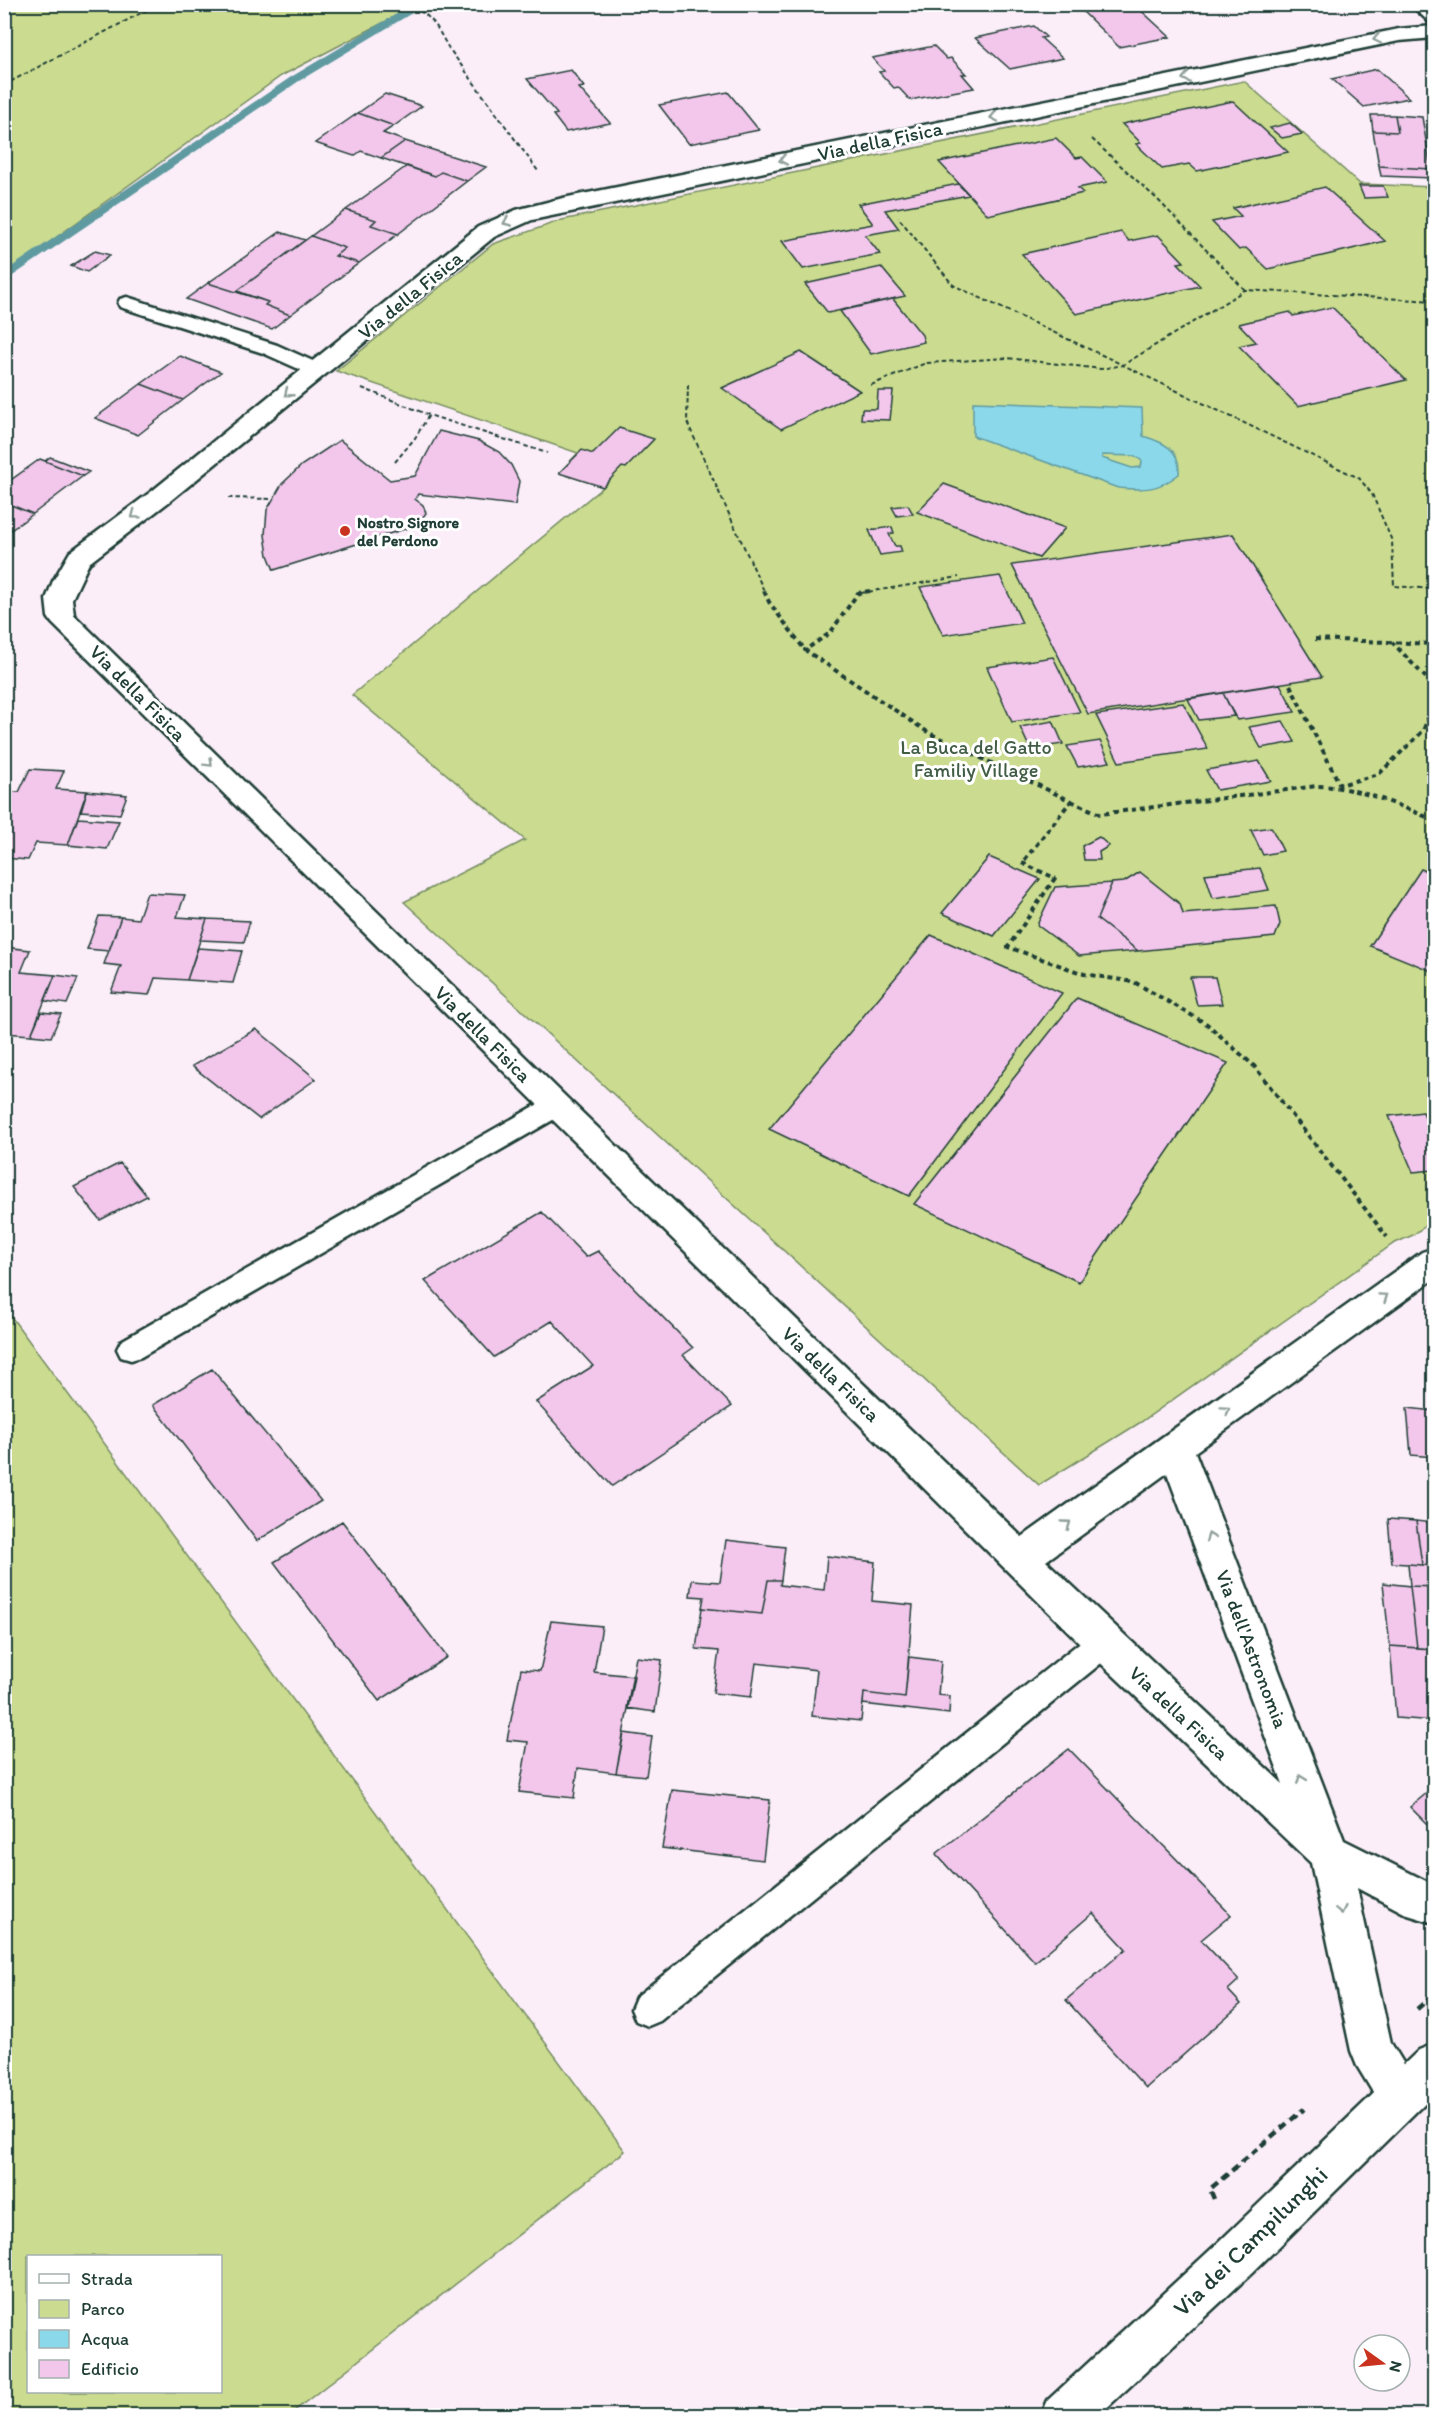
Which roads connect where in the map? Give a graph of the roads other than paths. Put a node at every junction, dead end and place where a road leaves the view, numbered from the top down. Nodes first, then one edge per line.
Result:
1 (1418, 4) edge
2 (1434, 18) edge
3 (1434, 32) edge
4 (127, 303) dead end
5 (317, 370) junction
6 (556, 1106) junction
7 (1426, 1267) edge
8 (130, 1349) dead end
9 (1175, 1446) junction
10 (1020, 1559) junction
11 (1104, 1642) junction
12 (1329, 1853) junction
13 (1434, 1904) edge
14 (648, 2009) dead end
15 (1434, 2065) edge
16 (1400, 2097) junction
17 (1064, 2415) edge

1 - 2 lane
3 -> 5 street, Via della Fisica
4 - 5 lane
5 -> 6 street, Via della Fisica
6 - 8 lane
6 - 10 street, Via della Fisica
9 -> 7 street
10 -> 9 street
12 -> 9 street, Via dell'Astronomia
10 - 11 street, Via della Fisica
11 - 12 street, Via della Fisica
11 - 14 lane
12 - 13 street, Via della Fisica
12 -> 16 street
15 - 16 street, Via dei Campilunghi
16 - 17 street, Via dei Campilunghi

